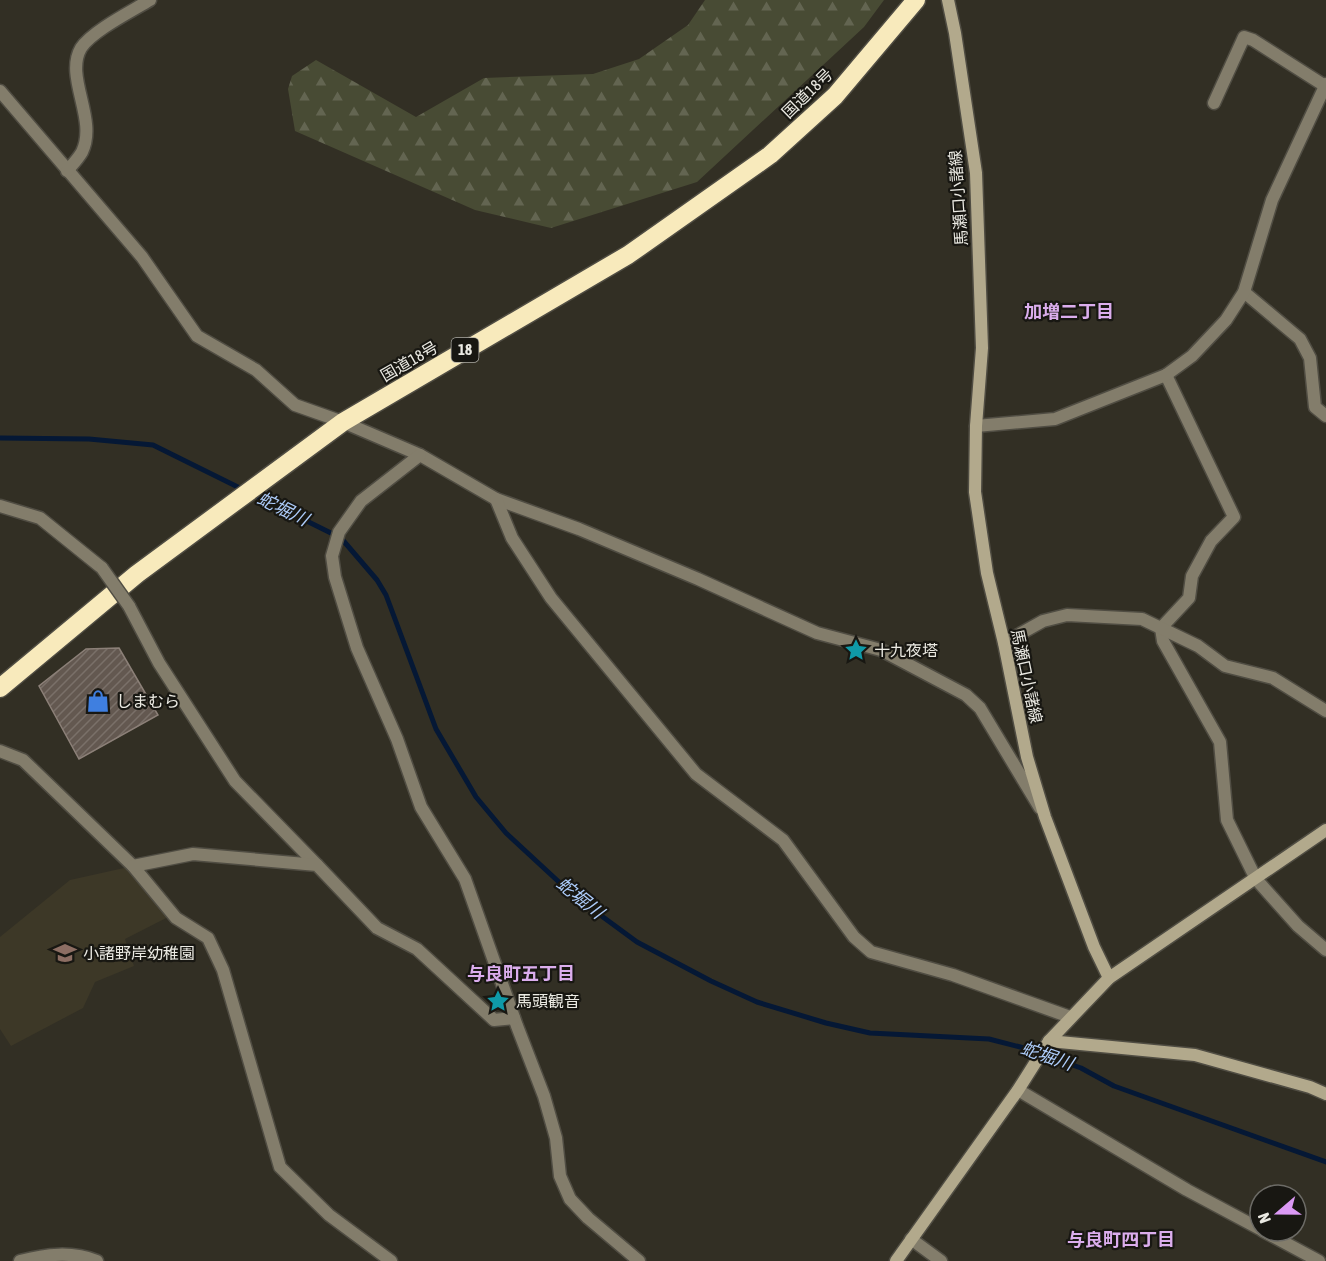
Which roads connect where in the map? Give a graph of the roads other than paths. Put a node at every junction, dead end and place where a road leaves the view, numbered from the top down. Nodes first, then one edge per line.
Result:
1 (150, 0) edge
2 (916, 0) edge
3 (948, 0) edge
4 (1325, 85) edge
5 (0, 91) edge
6 (1214, 103) dead end
7 (67, 171) junction
8 (1244, 292) junction
9 (1166, 375) junction
10 (1326, 416) edge
11 (343, 422) junction
12 (976, 426) junction
13 (420, 454) junction
14 (496, 499) junction
15 (0, 506) edge
16 (1161, 628) junction
17 (1004, 643) junction
18 (0, 688) edge
19 (1326, 711) edge
20 (0, 752) edge
21 (1045, 817) junction
22 (1326, 830) edge
23 (317, 865) junction
24 (133, 866) junction
25 (1256, 879) junction
26 (1326, 950) edge
27 (1109, 978) junction
28 (1070, 1017) junction
29 (514, 1018) junction
30 (1049, 1041) junction
31 (1018, 1090) junction
32 (1326, 1094) edge
33 (1248, 1223) edge
34 (911, 1239) junction
35 (1286, 1243) edge
36 (20, 1261) edge
37 (97, 1261) edge
38 (391, 1261) edge
39 (639, 1261) edge
40 (896, 1261) edge
41 (941, 1261) edge
42 (1319, 1261) edge

1 - 7 street
2 - 11 highway, 国道18号 / 18
3 - 12 main road, 馬瀬口小諸線
4 - 6 street
4 - 8 street
5 - 7 street
7 - 11 street
8 - 9 street
8 - 10 street
9 - 12 street
9 - 16 street
11 - 13 street
11 - 18 highway, 国道18号 / 18
12 - 17 main road, 馬瀬口小諸線
13 - 14 street
13 - 29 street
14 - 21 street
14 - 28 street
15 - 23 street, bridge
16 - 17 street
16 - 19 street
16 - 25 street
17 - 21 main road, 馬瀬口小諸線
20 - 24 street
21 - 27 main road, 馬瀬口小諸線
22 - 25 main road
23 - 24 street
23 - 29 street
24 - 38 street
25 - 26 street
25 - 27 main road
27 - 28 main road
28 - 30 main road
29 - 39 street
30 - 31 main road
30 - 32 main road
31 - 33 street
31 - 34 main road
34 - 40 main road
34 - 41 street
35 - 42 street
36 - 37 street

